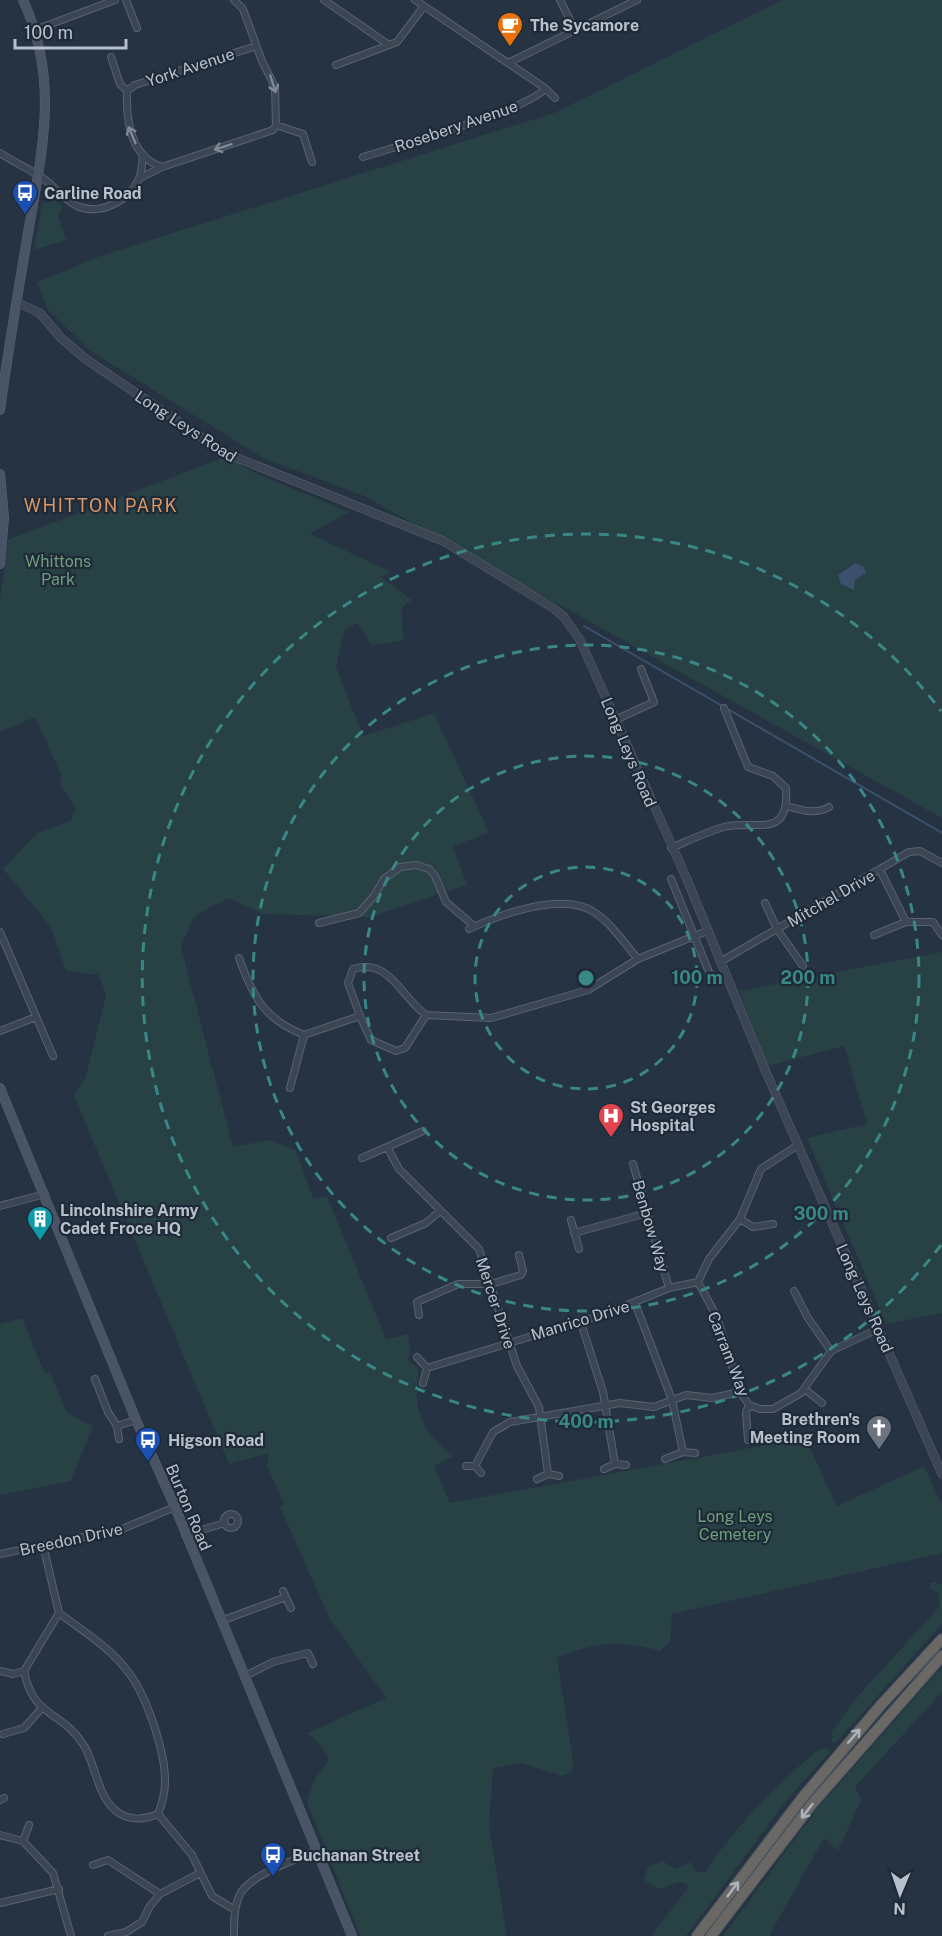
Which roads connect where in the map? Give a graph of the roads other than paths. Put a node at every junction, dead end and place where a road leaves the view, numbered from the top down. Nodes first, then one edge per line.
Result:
1 (23, 0) edge
2 (115, 0) edge
3 (126, 0) edge
4 (234, 0) edge
5 (324, 0) edge
6 (415, 0) edge
7 (560, 0) edge
8 (638, 0) edge
9 (424, 6) junction
10 (137, 28) dead end
11 (35, 30) junction
12 (575, 30) junction
13 (389, 45) junction
14 (256, 46) junction
15 (111, 57) dead end
16 (508, 63) junction
17 (336, 65) dead end
18 (545, 88) junction
19 (127, 91) junction
20 (555, 98) dead end
21 (276, 125) junction
22 (0, 153) edge
23 (143, 155) junction
24 (363, 157) dead end
25 (312, 162) dead end
26 (162, 167) junction
27 (39, 177) junction
28 (140, 178) junction
29 (51, 188) junction
30 (36, 192) junction
31 (18, 303) junction
32 (11, 344) junction
33 (0, 345) edge
34 (0, 410) edge
35 (0, 474) edge
36 (0, 564) edge
37 (641, 669) dead end
38 (724, 708) dead end
39 (615, 720) junction
40 (787, 806) junction
41 (830, 807) dead end
42 (671, 848) junction
43 (942, 863) edge
44 (880, 870) junction
45 (671, 879) dead end
46 (765, 903) dead end
47 (906, 922) junction
48 (319, 923) dead end
49 (777, 929) junction
50 (708, 931) junction
51 (0, 932) edge
52 (695, 935) junction
53 (874, 935) dead end
54 (942, 935) edge
55 (239, 958) dead end
56 (638, 959) junction
57 (720, 962) junction
58 (803, 966) dead end
59 (711, 977) dead end
60 (426, 1015) junction
61 (360, 1016) junction
62 (36, 1017) junction
63 (0, 1031) edge
64 (304, 1035) junction
65 (53, 1056) dead end
66 (290, 1088) dead end
67 (0, 1089) edge
68 (423, 1131) dead end
69 (798, 1145) junction
70 (387, 1147) junction
71 (362, 1158) dead end
72 (633, 1164) dead end
73 (45, 1194) junction
74 (0, 1206) edge
75 (440, 1211) junction
76 (647, 1213) junction
77 (740, 1219) junction
78 (571, 1220) dead end
79 (773, 1224) dead end
80 (574, 1233) junction
81 (391, 1238) dead end
82 (579, 1249) dead end
83 (519, 1254) dead end
84 (698, 1282) junction
85 (491, 1284) junction
86 (669, 1288) junction
87 (794, 1291) dead end
88 (635, 1303) junction
89 (419, 1314) dead end
90 (580, 1320) junction
91 (878, 1329) junction
92 (508, 1342) junction
93 (831, 1351) junction
94 (417, 1357) dead end
95 (426, 1368) junction
96 (95, 1379) dead end
97 (423, 1383) dead end
98 (806, 1390) junction
99 (740, 1392) junction
100 (672, 1400) junction
101 (822, 1403) dead end
102 (749, 1405) junction
103 (605, 1406) junction
104 (540, 1417) junction
105 (136, 1420) junction
106 (117, 1426) junction
107 (119, 1439) dead end
108 (748, 1440) dead end
109 (683, 1452) junction
110 (695, 1453) dead end
111 (666, 1459) dead end
112 (615, 1464) junction
113 (626, 1465) dead end
114 (466, 1466) dead end
115 (475, 1466) junction
116 (604, 1469) dead end
117 (482, 1473) dead end
118 (548, 1474) junction
119 (942, 1474) edge
120 (560, 1476) dead end
121 (537, 1479) dead end
122 (175, 1507) junction
123 (225, 1523) dead end
124 (184, 1536) junction
125 (43, 1545) junction
126 (0, 1554) edge
127 (291, 1608) dead end
128 (58, 1613) junction
129 (221, 1621) junction
130 (942, 1639) edge
131 (942, 1656) edge
132 (313, 1664) dead end
133 (0, 1671) edge
134 (24, 1671) junction
135 (245, 1676) junction
136 (41, 1709) junction
137 (3, 1734) dead end
138 (158, 1814) junction
139 (29, 1825) dead end
140 (0, 1835) edge
141 (22, 1841) junction
142 (317, 1850) junction
143 (93, 1865) dead end
144 (200, 1873) junction
145 (58, 1889) junction
146 (160, 1894) junction
147 (0, 1903) edge
148 (235, 1910) junction
149 (71, 1936) edge
150 (108, 1936) edge
151 (234, 1936) edge
152 (352, 1936) edge
153 (698, 1936) edge
154 (711, 1936) edge

1 - 11 main road
2 - 11 street
3 - 10 street
4 - 14 street
5 - 13 street
6 - 9 street
7 - 12 street
8 - 12 street
9 - 13 street
9 - 16 street
11 - 27 main road
12 - 16 street
13 - 17 street
14 - 19 street, York Avenue
14 -> 21 street
15 - 19 street
16 - 18 street
18 - 20 street
18 - 24 street, Rosebery Avenue
23 -> 19 street
21 - 25 street
21 -> 26 street
22 - 27 street
23 - 26 street
23 - 28 street
26 - 28 street
27 - 29 street
27 - 30 main road
28 - 29 street
29 - 30 street
30 - 31 main road
31 - 32 main road
31 - 39 street, Long Leys Road
32 - 33 street
32 - 34 main road
35 - 36 main road
37 - 39 street
38 - 40 street
39 - 42 street, Long Leys Road
40 - 41 street
40 - 42 street
42 - 50 street, Long Leys Road
43 - 44 street, Mitchel Drive
44 - 47 street
44 - 49 street, Mitchel Drive
45 - 52 street
46 - 49 street
47 - 53 street
47 - 54 street
48 - 56 street
49 - 57 street, Mitchel Drive
49 - 58 street
50 - 52 street
50 - 57 street, Long Leys Road
51 - 62 street
52 - 56 street
52 - 59 street
55 - 64 street
56 - 60 street
57 - 69 street, Long Leys Road
60 - 61 street
60 - 61 street
61 - 64 street
62 - 63 street
62 - 65 street
64 - 66 street
67 - 73 main road, Burton Road
68 - 70 street
69 - 77 street
69 - 91 street, Long Leys Road
70 - 71 street
70 - 75 street, Mercer Drive
72 - 76 street, Benbow Way
73 - 74 street
73 - 105 main road, Burton Road
75 - 81 street
75 - 85 street, Mercer Drive
76 - 80 street
76 - 86 street, Benbow Way
77 - 79 street
77 - 84 street
78 - 80 street
80 - 82 street
83 - 85 street
84 - 86 street, Manrico Drive
84 - 99 street, Carram Way
85 - 89 street
85 - 92 street, Mercer Drive
86 - 88 street, Manrico Drive
87 - 93 street
88 - 90 street, Manrico Drive
88 - 100 street
90 - 92 street, Manrico Drive
90 - 103 street
91 - 93 street
91 - 119 street, Long Leys Road
92 - 95 street, Manrico Drive
92 - 104 street, Mercer Drive
93 - 98 street, Carram Way
94 - 95 street
95 - 97 street
96 - 106 street
98 - 101 street
98 - 102 street, Carram Way
99 - 100 street
99 - 102 street, Carram Way
100 - 103 street
100 - 109 street
102 - 108 street
103 - 104 street
103 - 112 street
104 - 115 street
104 - 118 street, Mercer Drive
105 - 106 street
105 - 122 main road, Burton Road
106 - 107 street
109 - 110 street
109 - 111 street
112 - 113 street
112 - 116 street
114 - 115 street
115 - 117 street
118 - 120 street
118 - 121 street
122 - 124 main road, Burton Road
122 - 125 street, Breedon Drive
123 - 124 street
124 - 129 main road, Burton Road
125 - 126 street, Breedon Drive
125 - 128 street
127 - 129 street
128 - 134 street
128 - 138 street
129 - 135 main road, Burton Road
153 -> 130 highway
131 -> 154 highway
132 - 135 street
133 - 134 street
134 - 136 street
135 - 142 main road, Burton Road
136 - 137 street
136 - 138 street
138 - 144 street
139 - 141 street
140 - 141 street
141 - 145 street
142 - 148 street
142 - 152 main road, Burton Road
143 - 146 street
144 - 146 street
144 - 148 street
145 - 147 street
145 - 149 street
146 - 150 street
148 - 151 street

